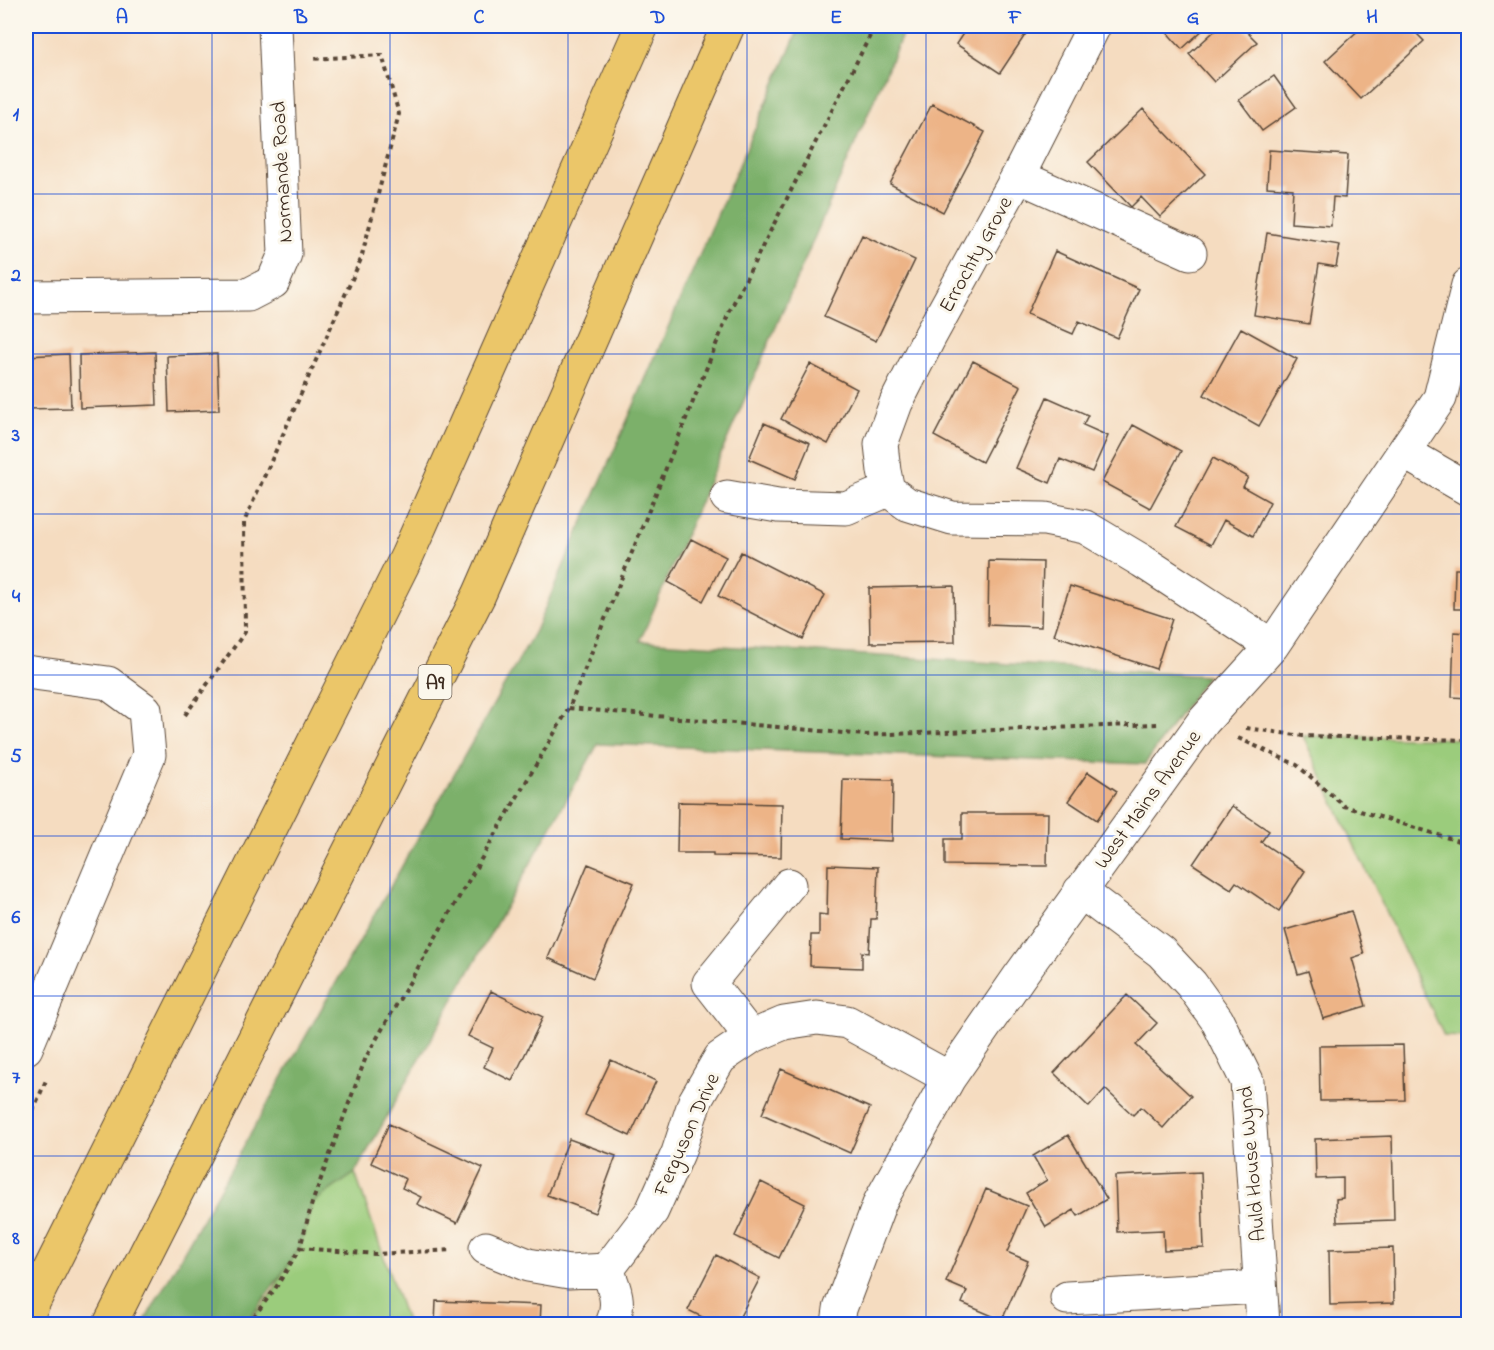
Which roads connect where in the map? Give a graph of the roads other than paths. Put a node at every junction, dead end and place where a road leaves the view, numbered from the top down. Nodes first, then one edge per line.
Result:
1 (275, 26) edge
2 (642, 26) edge
3 (728, 26) edge
4 (1094, 26) edge
5 (1018, 176) junction
6 (1190, 253) dead end
7 (1468, 285) edge
8 (26, 297) edge
9 (1404, 452) junction
10 (1468, 489) edge
11 (888, 490) junction
12 (728, 497) dead end
13 (1272, 646) junction
14 (26, 672) edge
15 (789, 885) dead end
16 (1080, 891) junction
17 (751, 1037) junction
18 (26, 1047) edge
19 (949, 1078) junction
20 (486, 1248) road end
21 (607, 1270) junction
22 (1260, 1287) junction
23 (1067, 1298) dead end
24 (26, 1317) edge
25 (110, 1324) edge
26 (612, 1324) edge
27 (838, 1324) edge
28 (1263, 1324) edge

1 - 8 street, Normande Road
2 - 24 highway
3 - 25 highway, A9
4 - 5 street, Errochty Grove
5 - 6 street
5 - 11 street, Errochty Grove
7 - 9 street, West Mains Avenue
9 - 10 street
9 - 13 street, West Mains Avenue
11 - 12 street
11 - 13 street
13 - 16 street, West Mains Avenue
14 - 18 street
15 - 17 street
16 - 19 street, West Mains Avenue
16 - 22 street, Auld House Wynd
17 - 19 street, Ferguson Drive
17 - 21 street, Ferguson Drive
19 - 27 street, West Mains Avenue
20 - 21 street
21 - 26 street
22 - 23 street
22 - 28 street, Auld House Wynd

